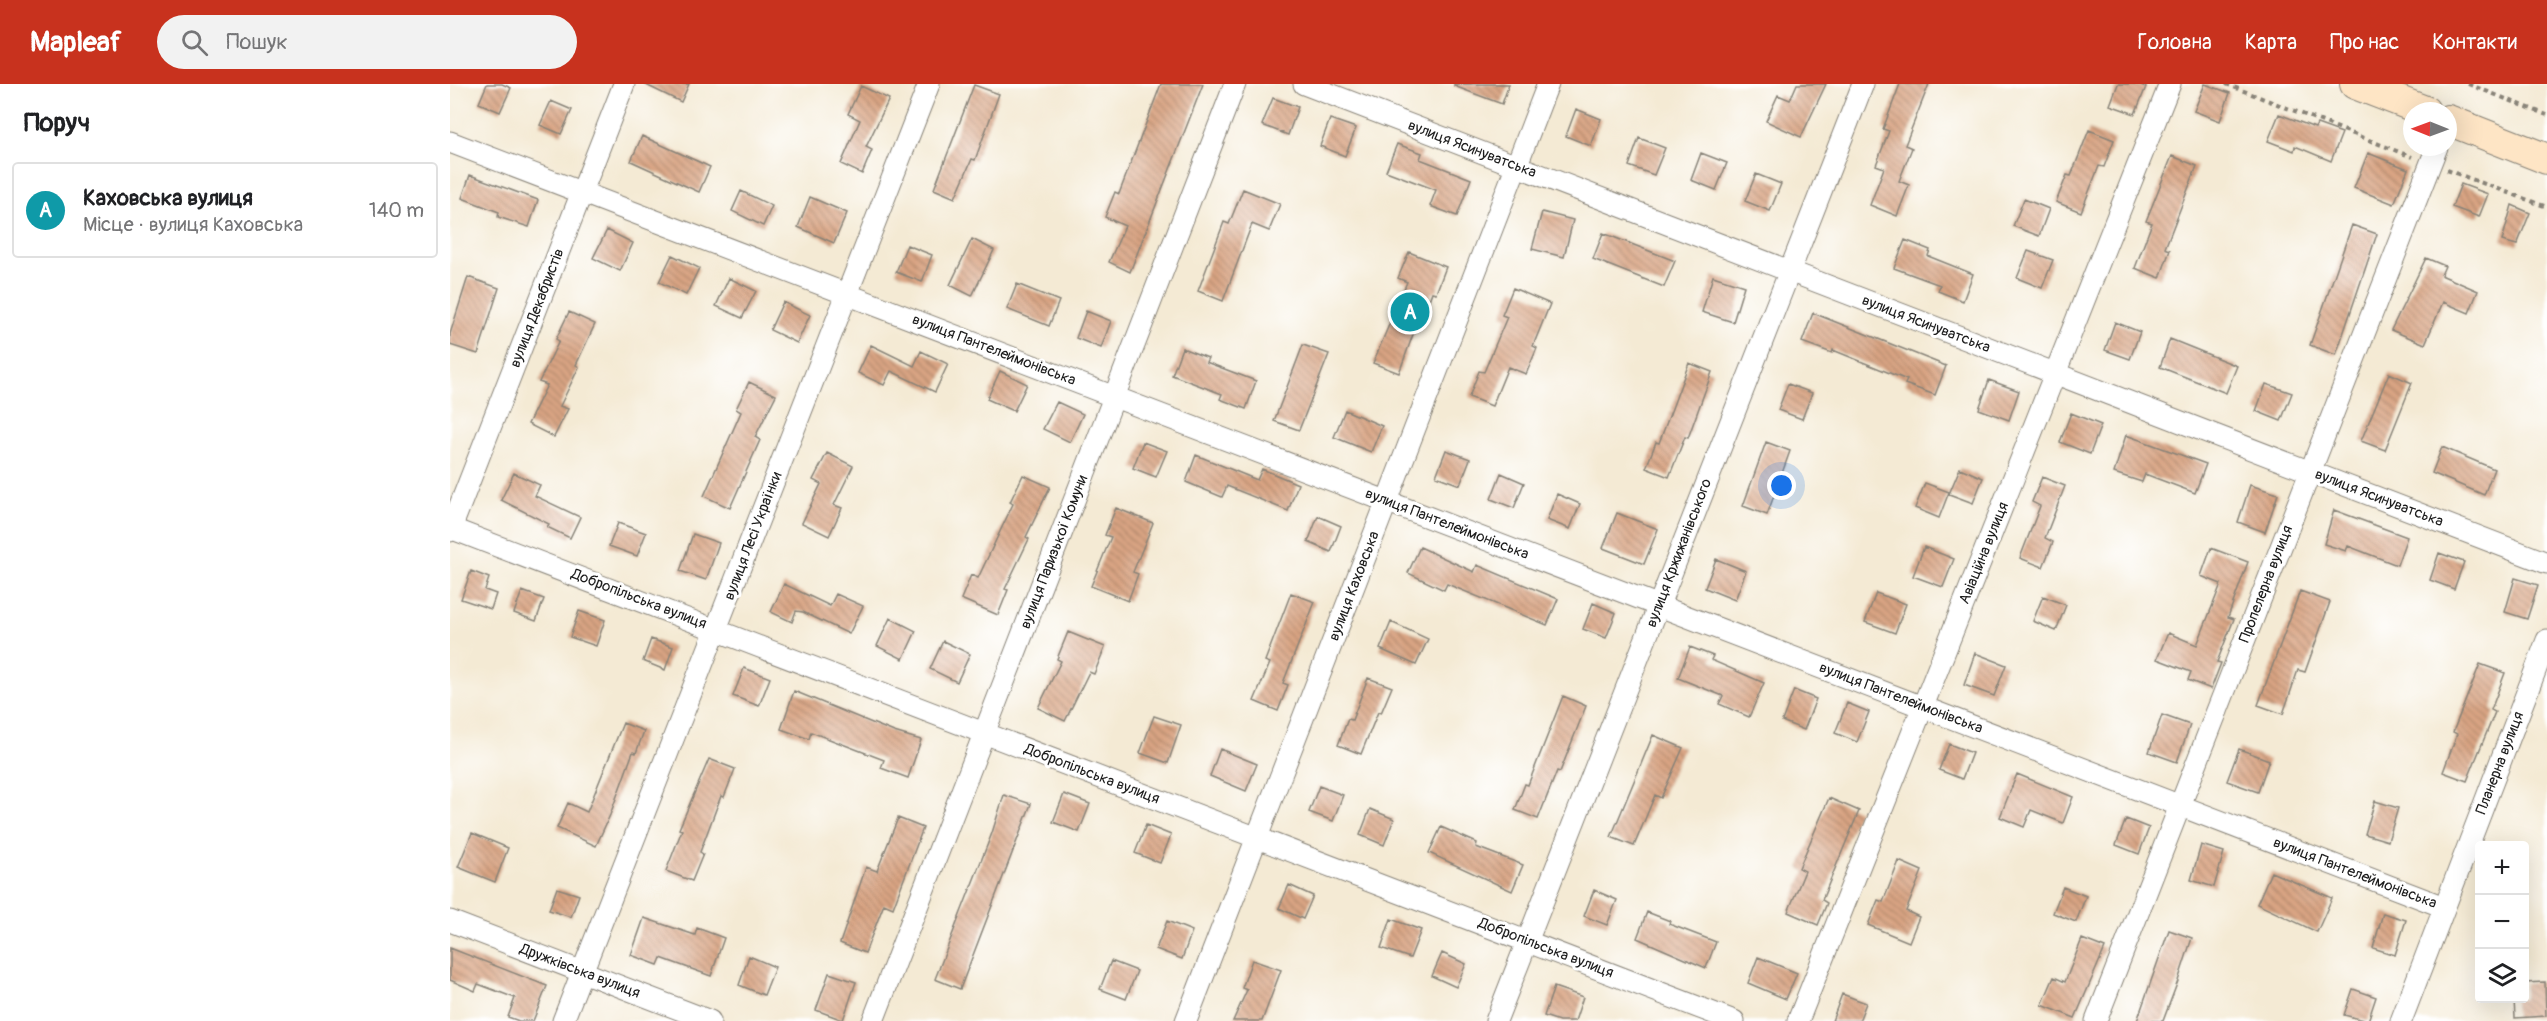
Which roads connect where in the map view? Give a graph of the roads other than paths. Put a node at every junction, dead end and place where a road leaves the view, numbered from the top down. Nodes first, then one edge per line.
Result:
1 (624, 84) edge
2 (930, 84) edge
3 (1235, 84) edge
4 (1304, 84) edge
5 (1548, 84) edge
6 (1863, 84) edge
7 (2170, 84) edge
8 (2355, 84) edge
9 (2403, 103) edge
10 (2457, 124) edge
11 (450, 142) edge
12 (2434, 156) edge
13 (2547, 159) edge
14 (1516, 166) junction
15 (582, 192) junction
16 (1790, 271) junction
17 (847, 294) junction
18 (2055, 373) junction
19 (1114, 396) junction
20 (2310, 472) junction
21 (1387, 501) junction
22 (450, 529) edge
23 (2547, 563) edge
24 (1659, 605) junction
25 (717, 628) junction
26 (2547, 640) edge
27 (1923, 707) junction
28 (984, 732) junction
29 (2180, 806) junction
30 (1257, 837) junction
31 (2444, 907) junction
32 (450, 921) edge
33 (1527, 941) junction
34 (582, 971) junction
35 (563, 1021) edge
36 (710, 1021) edge
37 (873, 1021) edge
38 (1186, 1021) edge
39 (1496, 1021) edge
40 (1734, 1021) edge
41 (1798, 1021) edge
42 (2096, 1021) edge
43 (2401, 1021) edge

1 - 15 street, вулиця Декабристів
2 - 17 street, вулиця Лесі Українки
3 - 19 street, вулиця Паризької Комуни
4 - 14 street, вулиця Ясинуватська
5 - 14 street, вулиця Каховська
6 - 16 street, вулиця Кржижанівського
7 - 18 street, Авіаційна вулиця
8 - 9 street
10 - 13 street
11 - 15 street, вулиця Пантелеймонівська
12 - 20 street, Пропелерна вулиця
14 - 16 street, вулиця Ясинуватська
14 - 21 street, вулиця Каховська
15 - 17 street, вулиця Пантелеймонівська
15 - 22 street, вулиця Декабристів
16 - 18 street, вулиця Ясинуватська
16 - 24 street, вулиця Кржижанівського
17 - 19 street, вулиця Пантелеймонівська
17 - 25 street, вулиця Лесі Українки
18 - 20 street, вулиця Ясинуватська
18 - 27 street, Авіаційна вулиця
19 - 21 street, вулиця Пантелеймонівська
19 - 28 street, вулиця Паризької Комуни
20 - 23 street, вулиця Ясинуватська
20 - 29 street, Пропелерна вулиця
21 - 24 street, вулиця Пантелеймонівська
21 - 30 street, вулиця Каховська
22 - 25 street, Добропільська вулиця
24 - 27 street, вулиця Пантелеймонівська
24 - 33 street, вулиця Кржижанівського
25 - 28 street, Добропільська вулиця
25 - 34 street, вулиця Лесі Українки
26 - 31 street, Планерна вулиця
27 - 29 street, вулиця Пантелеймонівська
27 - 41 street, Авіаційна вулиця
28 - 30 street, Добропільська вулиця
28 - 37 street, вулиця Паризької Комуни
29 - 31 street, вулиця Пантелеймонівська
29 - 42 street, Пропелерна вулиця
30 - 33 street, Добропільська вулиця
30 - 38 street, вулиця Каховська
31 - 43 street, Планерна вулиця
32 - 34 street, Дружківська вулиця
33 - 39 street, вулиця Кржижанівського
33 - 40 street, Добропільська вулиця
34 - 35 street, вулиця Лесі Українки
34 - 36 street, Дружківська вулиця

